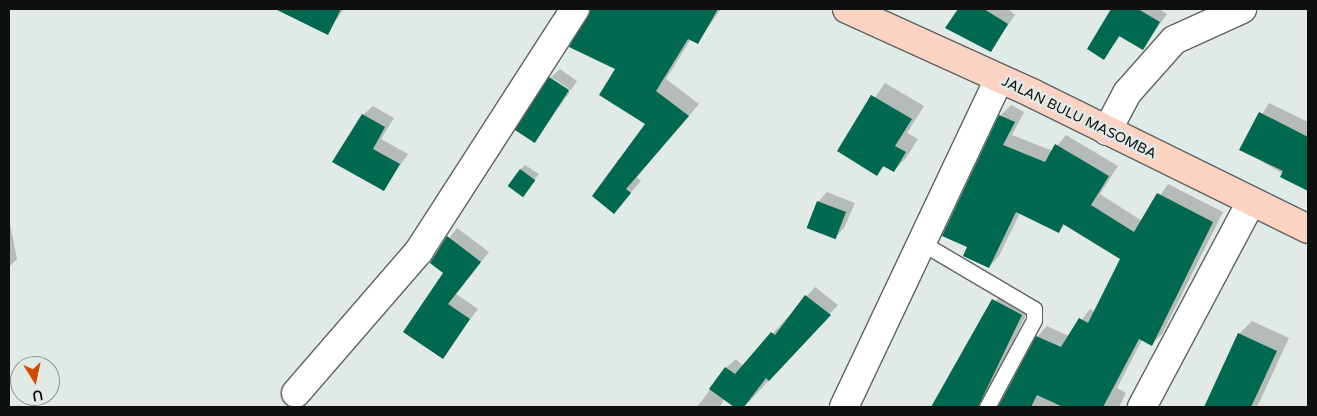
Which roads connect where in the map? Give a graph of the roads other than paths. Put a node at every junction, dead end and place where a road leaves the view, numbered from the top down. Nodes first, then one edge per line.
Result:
1 (576, 9) edge
2 (848, 9) edge
3 (1242, 9) edge
4 (999, 79) junction
5 (1107, 130) junction
6 (1251, 202) junction
7 (1308, 230) edge
8 (922, 243) junction
9 (296, 393) dead end
10 (844, 407) edge
11 (987, 407) edge
12 (1142, 407) edge

1 - 9 street
2 - 4 street, JALAN BULU MASOMBA
3 - 5 street
4 - 5 street, JALAN BULU MASOMBA
4 - 8 street
5 - 6 street, JALAN BULU MASOMBA
6 - 7 street, JALAN BULU MASOMBA
6 - 12 street
8 - 10 street
8 - 11 lane

